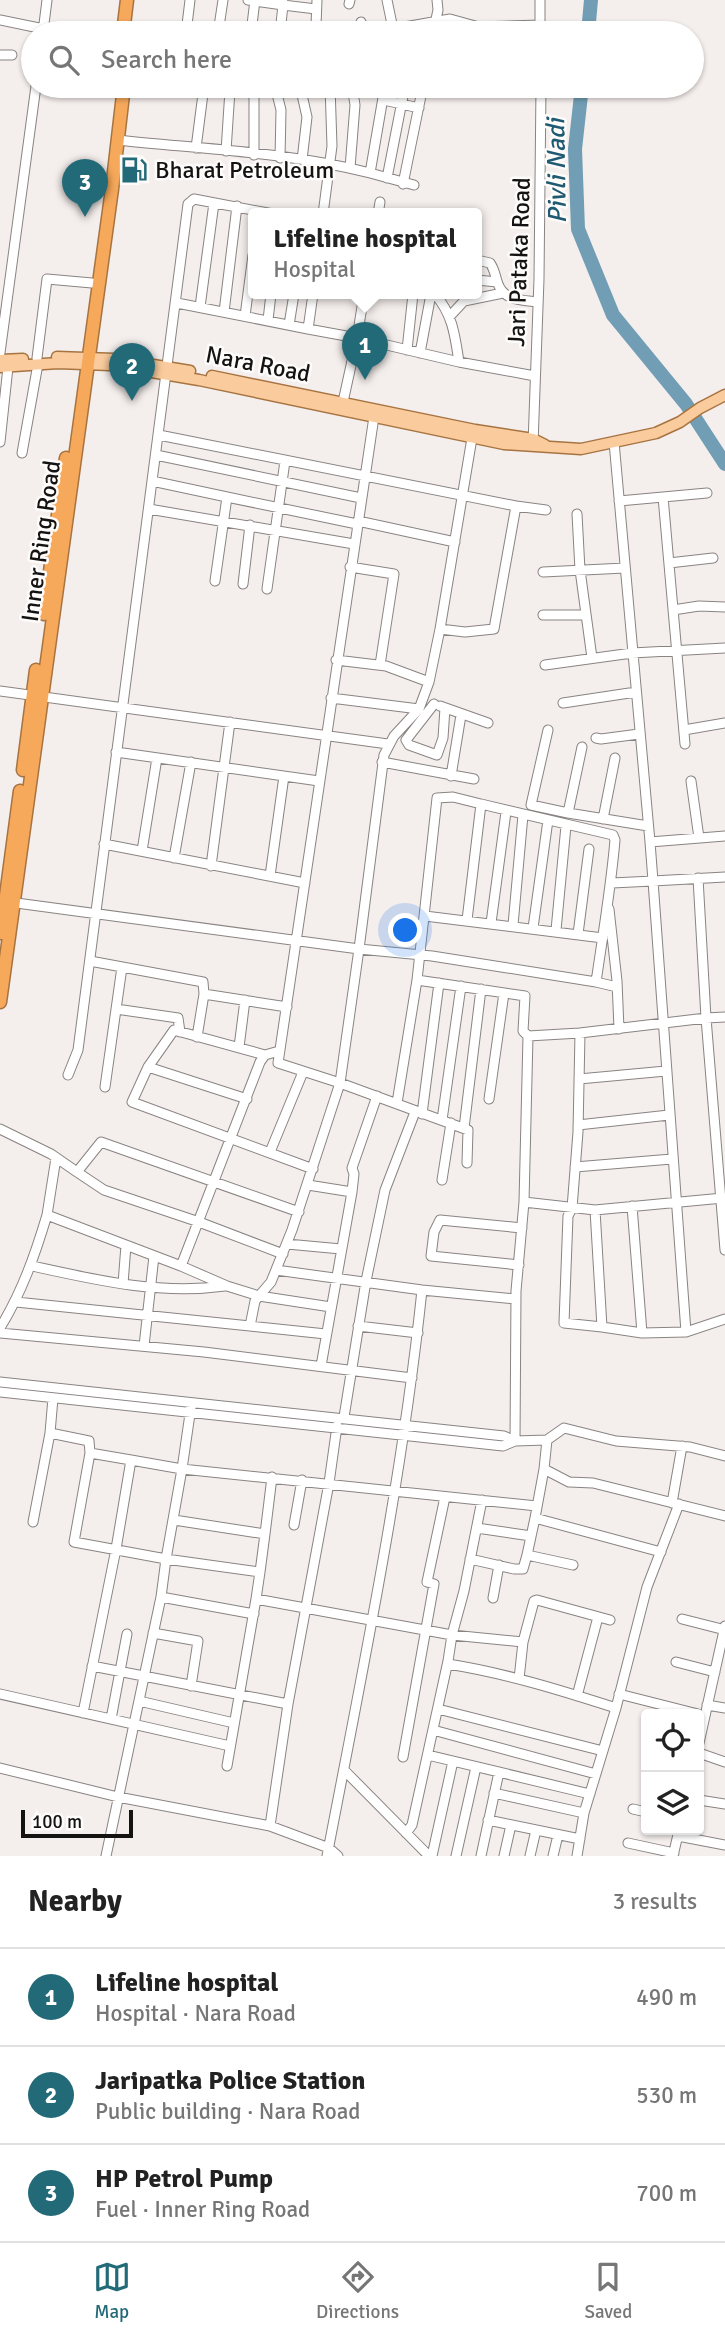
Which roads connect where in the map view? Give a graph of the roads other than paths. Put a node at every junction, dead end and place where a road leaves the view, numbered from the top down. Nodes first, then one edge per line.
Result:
1 (47, 0) edge
2 (127, 0) edge
3 (135, 0) edge
4 (190, 0) edge
5 (223, 0) edge
6 (248, 0) edge
7 (254, 0) edge
8 (387, 0) edge
9 (437, 0) edge
10 (540, 0) edge
11 (283, 2) edge
12 (317, 5) edge
13 (0, 20) edge
14 (44, 21) edge
15 (124, 21) edge
16 (132, 21) edge
17 (187, 21) edge
18 (220, 21) edge
19 (252, 21) edge
20 (281, 21) edge
21 (388, 21) edge
22 (435, 21) edge
23 (440, 21) edge
24 (457, 21) edge
25 (540, 21) edge
26 (21, 25) edge
27 (0, 55) edge
28 (12, 55) dead end
29 (34, 98) edge
30 (116, 98) edge
31 (122, 98) edge
32 (205, 98) edge
33 (229, 98) edge
34 (249, 98) edge
35 (276, 98) edge
36 (303, 98) edge
37 (330, 98) edge
38 (353, 98) edge
39 (403, 98) edge
40 (421, 98) edge
41 (541, 98) edge
42 (384, 100) joint
43 (402, 104) junction
44 (419, 108) junction
45 (117, 140) junction
46 (196, 148) junction
47 (226, 151) junction
48 (254, 155) junction
49 (280, 158) junction
50 (303, 160) junction
51 (329, 163) junction
52 (350, 168) junction
53 (370, 173) junction
54 (387, 177) junction
55 (403, 184) junction
56 (414, 186) dead end
57 (214, 202) junction
58 (380, 202) dead end
59 (237, 206) junction
60 (324, 208) edge
61 (379, 208) edge
62 (248, 209) edge
63 (482, 261) edge
64 (482, 280) edge
65 (498, 282) junction
66 (92, 283) junction
67 (503, 293) junction
68 (248, 294) edge
69 (482, 297) edge
70 (270, 299) edge
71 (293, 299) edge
72 (312, 299) edge
73 (363, 299) edge
74 (412, 299) edge
75 (432, 299) edge
76 (437, 299) edge
77 (474, 299) edge
78 (4, 302) edge
79 (538, 302) junction
80 (177, 303) junction
81 (200, 307) junction
82 (224, 312) junction
83 (245, 316) junction
84 (450, 316) junction
85 (268, 320) junction
86 (289, 325) junction
87 (308, 329) junction
88 (357, 338) junction
89 (407, 350) junction
90 (420, 353) junction
91 (0, 354) edge
92 (37, 361) junction
93 (84, 361) junction
94 (459, 362) junction
95 (3, 365) edge
96 (168, 371) junction
97 (535, 376) junction
98 (725, 395) edge
99 (343, 402) junction
100 (374, 413) junction
101 (1, 429) edge
102 (159, 435) junction
103 (472, 438) junction
104 (0, 442) edge
105 (614, 442) junction
106 (533, 443) junction
107 (22, 453) dead end
108 (156, 455) junction
109 (285, 461) junction
110 (365, 476) junction
111 (152, 481) junction
112 (282, 482) junction
113 (707, 493) dead end
114 (462, 496) junction
115 (227, 497) junction
116 (663, 497) junction
117 (361, 498) junction
118 (619, 501) junction
119 (516, 506) junction
120 (278, 507) junction
121 (149, 509) junction
122 (546, 510) dead end
123 (577, 514) dead end
124 (223, 521) junction
125 (357, 523) junction
126 (250, 525) junction
127 (276, 531) junction
128 (455, 541) junction
129 (354, 544) junction
130 (712, 558) dead end
131 (669, 563) junction
132 (350, 567) junction
133 (625, 568) junction
134 (580, 570) junction
135 (543, 572) dead end
136 (215, 581) dead end
137 (243, 584) dead end
138 (267, 589) dead end
139 (725, 607) edge
140 (673, 610) junction
141 (543, 615) dead end
142 (586, 615) junction
143 (440, 629) junction
144 (725, 648) edge
145 (678, 652) junction
146 (632, 653) junction
147 (592, 658) junction
148 (336, 660) junction
149 (380, 665) junction
150 (545, 665) dead end
151 (429, 682) junction
152 (0, 691) edge
153 (636, 692) junction
154 (36, 697) junction
155 (331, 698) junction
156 (563, 703) dead end
157 (421, 704) junction
158 (434, 704) junction
159 (122, 706) junction
160 (445, 708) junction
161 (461, 715) junction
162 (230, 722) junction
163 (488, 723) dead end
164 (725, 723) edge
165 (548, 730) dead end
166 (684, 730) junction
167 (639, 734) junction
168 (325, 736) junction
169 (596, 738) dead end
170 (406, 740) junction
171 (390, 742) junction
172 (685, 744) dead end
173 (582, 747) dead end
174 (116, 752) junction
175 (156, 758) junction
176 (615, 758) dead end
177 (191, 762) junction
178 (382, 762) junction
179 (225, 767) junction
180 (284, 776) junction
181 (452, 776) junction
182 (474, 779) dead end
183 (319, 780) junction
184 (691, 781) dead end
185 (481, 804) junction
186 (506, 812) junction
187 (568, 813) junction
188 (523, 815) junction
189 (603, 819) junction
190 (548, 820) junction
191 (566, 826) junction
192 (648, 826) junction
193 (725, 836) edge
194 (699, 838) junction
195 (650, 842) junction
196 (104, 845) junction
197 (589, 849) dead end
198 (142, 851) junction
199 (174, 858) junction
200 (211, 866) junction
201 (270, 876) junction
202 (725, 877) edge
203 (698, 878) junction
204 (653, 881) junction
205 (305, 883) junction
206 (612, 883) junction
207 (607, 901) junction
208 (7, 902) edge
209 (96, 915) junction
210 (425, 916) junction
211 (467, 920) junction
212 (491, 923) junction
213 (513, 925) junction
214 (534, 928) junction
215 (556, 930) junction
216 (578, 934) junction
217 (603, 937) junction
218 (0, 940) edge
219 (297, 942) junction
220 (359, 949) junction
221 (420, 955) junction
222 (90, 961) junction
223 (122, 967) junction
224 (417, 980) junction
225 (596, 982) junction
226 (439, 983) junction
227 (461, 986) junction
228 (617, 987) junction
229 (481, 989) junction
230 (504, 993) junction
231 (204, 994) junction
232 (245, 1000) junction
233 (0, 1002) edge
234 (287, 1007) junction
235 (116, 1009) junction
236 (725, 1017) edge
237 (706, 1018) junction
238 (663, 1024) junction
239 (619, 1029) junction
240 (180, 1032) junction
241 (580, 1034) junction
242 (528, 1036) junction
243 (197, 1037) junction
244 (239, 1047) junction
245 (279, 1051) junction
246 (265, 1055) junction
247 (148, 1067) junction
248 (666, 1071) junction
249 (303, 1072) junction
250 (68, 1075) dead end
251 (579, 1079) junction
252 (340, 1083) junction
253 (105, 1087) dead end
254 (377, 1096) junction
255 (247, 1099) junction
256 (489, 1099) dead end
257 (397, 1103) junction
258 (418, 1113) junction
259 (669, 1115) junction
260 (447, 1122) junction
261 (578, 1125) junction
262 (464, 1128) junction
263 (0, 1129) edge
264 (232, 1138) junction
265 (270, 1152) junction
266 (56, 1158) junction
267 (672, 1158) junction
268 (467, 1163) dead end
269 (576, 1167) junction
270 (313, 1169) junction
271 (77, 1172) junction
272 (442, 1180) dead end
273 (216, 1181) junction
274 (308, 1185) junction
275 (352, 1192) junction
276 (722, 1198) edge
277 (524, 1202) junction
278 (675, 1202) junction
279 (632, 1206) junction
280 (572, 1208) junction
281 (595, 1210) junction
282 (299, 1212) junction
283 (47, 1215) junction
284 (199, 1222) junction
285 (522, 1228) junction
286 (287, 1244) junction
287 (126, 1245) junction
288 (341, 1249) junction
289 (725, 1250) edge
290 (282, 1254) junction
291 (154, 1256) junction
292 (519, 1265) junction
293 (32, 1266) junction
294 (181, 1266) junction
295 (276, 1270) junction
296 (336, 1278) junction
297 (366, 1281) junction
298 (123, 1284) junction
299 (227, 1286) junction
300 (151, 1287) junction
301 (422, 1290) junction
302 (259, 1296) junction
303 (516, 1299) junction
304 (16, 1303) junction
305 (331, 1307) junction
306 (148, 1316) junction
307 (725, 1319) edge
308 (250, 1326) junction
309 (358, 1326) junction
310 (602, 1327) junction
311 (0, 1331) edge
312 (686, 1332) junction
313 (418, 1333) junction
314 (642, 1333) junction
315 (326, 1334) junction
316 (144, 1346) junction
317 (321, 1366) junction
318 (351, 1369) junction
319 (412, 1378) junction
320 (0, 1382) edge
321 (0, 1392) edge
322 (53, 1398) junction
323 (191, 1406) junction
324 (344, 1417) junction
325 (337, 1426) junction
326 (405, 1430) junction
327 (50, 1433) junction
328 (547, 1440) junction
329 (515, 1441) junction
330 (682, 1446) junction
331 (90, 1452) junction
332 (724, 1454) edge
333 (131, 1460) junction
334 (182, 1469) junction
335 (544, 1469) junction
336 (272, 1477) junction
337 (302, 1480) junction
338 (329, 1483) junction
339 (396, 1490) junction
340 (445, 1497) junction
341 (482, 1500) junction
342 (675, 1504) junction
343 (537, 1506) junction
344 (725, 1516) edge
345 (535, 1517) junction
346 (174, 1520) junction
347 (33, 1522) dead end
348 (294, 1525) dead end
349 (477, 1528) junction
350 (265, 1534) junction
351 (531, 1536) junction
352 (116, 1549) junction
353 (661, 1552) junction
354 (527, 1555) junction
355 (166, 1559) junction
356 (470, 1559) junction
357 (499, 1565) junction
358 (573, 1565) dead end
359 (260, 1572) junction
360 (161, 1597) junction
361 (494, 1598) dead end
362 (256, 1599) junction
363 (306, 1608) junction
364 (254, 1614) junction
365 (598, 1617) junction
366 (682, 1619) dead end
367 (373, 1620) junction
368 (610, 1620) dead end
369 (725, 1628) edge
370 (426, 1629) junction
371 (153, 1633) junction
372 (127, 1634) dead end
373 (452, 1635) junction
374 (523, 1642) junction
375 (676, 1662) dead end
376 (448, 1664) junction
377 (92, 1666) junction
378 (120, 1671) junction
379 (715, 1672) junction
380 (144, 1676) junction
381 (519, 1679) junction
382 (191, 1686) junction
383 (0, 1694) edge
384 (620, 1694) junction
385 (239, 1695) junction
386 (577, 1696) junction
387 (139, 1701) junction
388 (288, 1704) junction
389 (707, 1705) junction
390 (616, 1708) junction
391 (725, 1708) edge
392 (438, 1709) junction
393 (678, 1709) edge
394 (704, 1710) edge
395 (83, 1713) junction
396 (111, 1719) junction
397 (234, 1723) junction
398 (134, 1724) junction
399 (433, 1730) junction
400 (230, 1746) junction
401 (603, 1751) junction
402 (428, 1755) junction
403 (704, 1755) edge
404 (403, 1757) dead end
405 (453, 1761) junction
406 (725, 1762) edge
407 (227, 1766) dead end
408 (476, 1767) junction
409 (0, 1768) edge
410 (345, 1771) junction
411 (499, 1772) junction
412 (596, 1774) junction
413 (494, 1793) junction
414 (590, 1794) junction
415 (118, 1797) junction
416 (704, 1801) edge
417 (725, 1804) edge
418 (633, 1809) dead end
419 (641, 1811) edge
420 (584, 1813) junction
421 (488, 1821) junction
422 (511, 1825) junction
423 (270, 1826) junction
424 (536, 1830) junction
425 (406, 1833) junction
426 (558, 1835) junction
427 (679, 1835) edge
428 (687, 1835) edge
429 (580, 1839) junction
430 (628, 1843) dead end
431 (725, 1845) edge
432 (328, 1852) edge
433 (674, 1855) edge
434 (106, 1856) edge
435 (338, 1856) edge
436 (430, 1856) edge
437 (456, 1856) edge
438 (481, 1856) edge
439 (504, 1856) edge
440 (530, 1856) edge
441 (553, 1856) edge
442 (576, 1856) edge

1 - 14 street
2 - 15 highway
3 - 16 highway
4 - 17 street
5 - 18 street
6 - 7 street
7 - 11 street
7 - 19 street
8 - 21 street
9 - 22 street
10 - 25 street
11 - 12 street
11 - 20 street
13 - 26 street
23 - 24 street
27 - 28 street
29 - 78 street
30 - 66 highway, Inner Ring Road
31 - 45 highway, Inner Ring Road
32 - 46 street
33 - 47 street
34 - 48 street
35 - 49 street
36 - 50 street
37 - 51 street
38 - 52 street
39 - 43 street
40 - 44 street
41 - 79 street, Jari Pataka Road
42 - 43 street
42 - 53 street
43 - 44 street
43 - 54 street
44 - 55 street
45 - 46 street
45 - 93 highway, Inner Ring Road
46 - 47 street
47 - 48 street
48 - 49 street
49 - 50 street
50 - 51 street
51 - 52 street
51 - 60 street
52 - 53 street
53 - 54 street
54 - 55 street
55 - 56 street
57 - 59 street
57 - 80 street
57 - 81 street
58 - 61 street
59 - 62 street
59 - 82 street
63 - 65 street
64 - 65 street
65 - 67 street
66 - 92 street
66 - 93 highway, Inner Ring Road
67 - 69 street
67 - 79 street
68 - 83 street
70 - 85 street
71 - 86 street
72 - 87 street
73 - 88 street
74 - 89 street
75 - 90 street
76 - 84 street
77 - 84 street
78 - 91 street
79 - 97 street, Jari Pataka Road
80 - 81 street
80 - 96 street
81 - 82 street
82 - 83 street
83 - 85 street
84 - 94 street
85 - 86 street
86 - 87 street
87 - 88 street
88 - 89 street
88 - 99 street
89 - 90 street
90 - 94 street
92 - 93 main road, Nara Road
92 - 95 main road, Nara Road
92 - 107 street
93 - 96 main road, Nara Road
93 - 154 highway, Inner Ring Road
94 - 97 street
95 - 101 street
96 - 99 main road, Nara Road
96 - 100 main road, Nara Road
96 - 102 street
97 - 106 street, Jari Pataka Road
98 - 105 main road, Nara Road
99 - 100 main road, Nara Road
100 - 103 main road, Nara Road
100 - 106 main road, Nara Road
100 - 110 street
101 - 104 street
102 - 108 street
102 - 109 street
103 - 106 main road, Nara Road
103 - 114 street
105 - 106 main road, Nara Road
105 - 118 street
108 - 111 street
108 - 112 street
109 - 110 street
109 - 112 street
110 - 114 street
110 - 117 street
111 - 115 street
111 - 121 street
112 - 117 street
112 - 120 street
113 - 116 street
114 - 119 street
114 - 128 street
115 - 120 street
115 - 124 street
116 - 118 street
116 - 131 street
117 - 125 street
118 - 133 street
119 - 122 street
119 - 143 street
120 - 125 street
120 - 127 street
121 - 124 street
121 - 159 street
123 - 134 street
124 - 126 street
124 - 136 street
125 - 128 street
125 - 129 street
126 - 127 street
126 - 137 street
127 - 129 street
127 - 138 street
128 - 143 street
129 - 132 street
130 - 131 street
131 - 140 street
132 - 148 street
132 - 149 street
133 - 134 street
133 - 146 street
134 - 135 street
134 - 142 street
139 - 140 street
140 - 145 street
141 - 142 street
142 - 147 street
143 - 151 street
144 - 145 street
145 - 146 street
145 - 166 street
146 - 147 street
146 - 153 street
147 - 150 street
148 - 149 street
148 - 155 street
149 - 151 street
151 - 157 street
152 - 154 street
153 - 156 street
153 - 167 street
154 - 159 street
154 - 208 highway, Inner Ring Road
155 - 157 street
155 - 168 street
157 - 158 street
157 - 171 street
158 - 160 street
158 - 170 street
159 - 162 street
159 - 174 street
160 - 161 street
160 - 170 street
161 - 163 street
161 - 181 street
162 - 168 street
162 - 179 street
164 - 166 street
165 - 187 street
166 - 172 street
167 - 169 street
167 - 192 street
168 - 171 street
168 - 183 street
170 - 171 street
171 - 178 street
173 - 187 street
174 - 175 street
174 - 196 street
175 - 177 street
175 - 198 street
176 - 189 street
177 - 179 street
177 - 199 street
178 - 181 street
178 - 220 street
179 - 180 street
179 - 200 street
180 - 183 street
180 - 201 street
181 - 182 street
183 - 205 street
184 - 194 street
185 - 186 street
185 - 210 street
185 - 211 street
186 - 188 street
186 - 212 street
187 - 189 street
188 - 190 street
188 - 213 street
189 - 192 street
190 - 191 street
190 - 214 street
191 - 206 street
191 - 215 street
192 - 195 street
193 - 194 street
194 - 195 street
195 - 204 street
196 - 198 street
196 - 209 street
197 - 216 street
198 - 199 street
199 - 200 street
200 - 201 street
201 - 205 street
202 - 203 street
203 - 204 street
203 - 237 street
204 - 206 street
204 - 238 street
205 - 219 street
206 - 207 street
207 - 217 street
207 - 228 street
208 - 209 street
208 - 218 highway, Inner Ring Road
208 - 233 highway, Inner Ring Road
209 - 219 street
209 - 222 street
210 - 211 street
210 - 221 street
211 - 212 street
212 - 213 street
213 - 214 street
214 - 215 street
215 - 216 street
216 - 217 street
217 - 225 street
219 - 220 street
219 - 234 street
220 - 221 street
220 - 252 street
221 - 224 street
221 - 225 street
222 - 223 street
222 - 250 street
223 - 231 street
223 - 235 street
224 - 226 street
224 - 257 street
225 - 228 street
226 - 227 street
226 - 258 street
227 - 229 street
227 - 260 street
228 - 239 street
229 - 230 street
229 - 262 street
230 - 242 street
230 - 256 street
231 - 232 street
231 - 243 street
232 - 234 street
232 - 244 street
234 - 245 street
235 - 240 street
235 - 253 street
236 - 237 street
237 - 238 street
237 - 276 street
238 - 239 street
238 - 248 street
239 - 241 street
240 - 243 street
240 - 247 street
241 - 242 street
241 - 251 street
242 - 277 street
243 - 244 street
244 - 246 street
245 - 246 street
245 - 249 street
246 - 255 street
247 - 255 street
247 - 264 street
248 - 251 street
248 - 259 street
249 - 252 street
249 - 265 street
251 - 261 street
252 - 254 street
252 - 270 street
254 - 257 street
254 - 275 street
255 - 264 street
257 - 258 street
258 - 260 street
258 - 297 street
259 - 261 street
259 - 267 street
260 - 262 street
260 - 272 street
261 - 269 street
262 - 268 street
263 - 266 street
264 - 265 street
264 - 273 street
265 - 270 street
266 - 271 street
266 - 283 street
267 - 269 street
267 - 278 street
269 - 280 street
270 - 274 street
271 - 273 street
271 - 284 street
273 - 282 street
273 - 284 street
274 - 275 street
274 - 282 street
275 - 288 street
276 - 278 street
276 - 289 street
277 - 280 street
277 - 285 street
278 - 279 street
278 - 312 street
279 - 281 street
279 - 314 street
280 - 281 street
280 - 310 street
281 - 310 street
282 - 286 street
283 - 287 street
283 - 293 street
284 - 290 street
284 - 294 street
285 - 292 street
285 - 292 street
286 - 288 street
286 - 290 street
287 - 291 street
287 - 298 street
288 - 296 street
290 - 295 street
291 - 294 street
291 - 300 street
292 - 303 street
293 - 298 street
293 - 304 street
294 - 299 street
295 - 296 street
295 - 302 street
296 - 297 street
296 - 305 street
297 - 301 street
297 - 309 street
298 - 300 street
299 - 300 street
299 - 302 street
300 - 306 street
301 - 303 street
301 - 313 street
302 - 305 street
302 - 308 street
303 - 329 street
304 - 306 street
304 - 311 street
305 - 315 street
306 - 308 street
306 - 316 street
307 - 312 street
308 - 315 street
309 - 313 street
309 - 318 street
310 - 314 street
311 - 316 street
312 - 314 street
313 - 319 street
315 - 317 street
316 - 317 street
317 - 318 street
318 - 319 street
318 - 324 street
319 - 326 street
320 - 323 street
321 - 322 street
322 - 323 street
322 - 327 street
323 - 324 street
323 - 325 street
323 - 334 street
324 - 326 street
325 - 326 street
325 - 338 street
326 - 329 street
326 - 339 street
327 - 331 street
327 - 347 street
328 - 329 street
328 - 330 street
328 - 335 street
330 - 332 street
330 - 342 street
331 - 333 street
331 - 352 street
333 - 334 street
333 - 352 street
334 - 336 street
334 - 346 street
335 - 342 street
335 - 343 street
336 - 337 street
336 - 350 street
337 - 338 street
337 - 348 street
338 - 339 street
338 - 363 street
339 - 340 street
339 - 367 street
340 - 341 street
340 - 370 street
341 - 343 street
341 - 349 street
342 - 344 street
342 - 353 street
343 - 345 street
345 - 351 street
345 - 353 street
346 - 350 street
346 - 355 street
349 - 351 street
349 - 356 street
350 - 359 street
351 - 354 street
352 - 355 street
352 - 377 street
353 - 384 street
354 - 357 street
354 - 358 street
355 - 359 street
355 - 360 street
356 - 357 street
356 - 373 street
357 - 361 street
359 - 362 street
360 - 364 street
360 - 371 street
362 - 363 street
362 - 364 street
363 - 367 street
363 - 388 street
364 - 385 street
365 - 368 street
365 - 374 street
365 - 386 street
366 - 369 street
367 - 370 street
367 - 410 street
369 - 379 street
370 - 373 street
370 - 404 street
371 - 380 street
371 - 382 street
372 - 378 street
373 - 374 street
373 - 376 street
374 - 381 street
375 - 379 street
376 - 381 street
376 - 392 street
377 - 378 street
377 - 395 street
378 - 380 street
378 - 396 street
379 - 389 street
380 - 382 street
380 - 387 street
381 - 386 street
382 - 385 street
383 - 395 street
384 - 390 street
384 - 393 street
385 - 388 street
385 - 397 street
386 - 390 street
387 - 397 street
387 - 398 street
388 - 423 street
389 - 391 street
389 - 394 street
390 - 401 street
392 - 399 street
392 - 401 street
395 - 396 street
396 - 398 street
397 - 400 street
398 - 400 street
398 - 415 street
399 - 402 street
399 - 412 street
400 - 407 street
401 - 412 street
402 - 405 street
402 - 425 street
403 - 406 street
405 - 408 street
405 - 436 street
408 - 411 street
408 - 437 street
409 - 415 street
410 - 425 street
410 - 432 street
411 - 413 street
411 - 414 street
412 - 414 street
413 - 420 street
413 - 421 street
414 - 420 street
415 - 423 street
415 - 434 street
416 - 417 street
418 - 419 street
420 - 429 street
421 - 422 street
421 - 438 street
422 - 424 street
422 - 439 street
423 - 432 street
424 - 426 street
424 - 440 street
425 - 436 street
426 - 429 street
426 - 441 street
427 - 433 street
428 - 431 street
429 - 442 street
430 - 433 street
432 - 435 street

